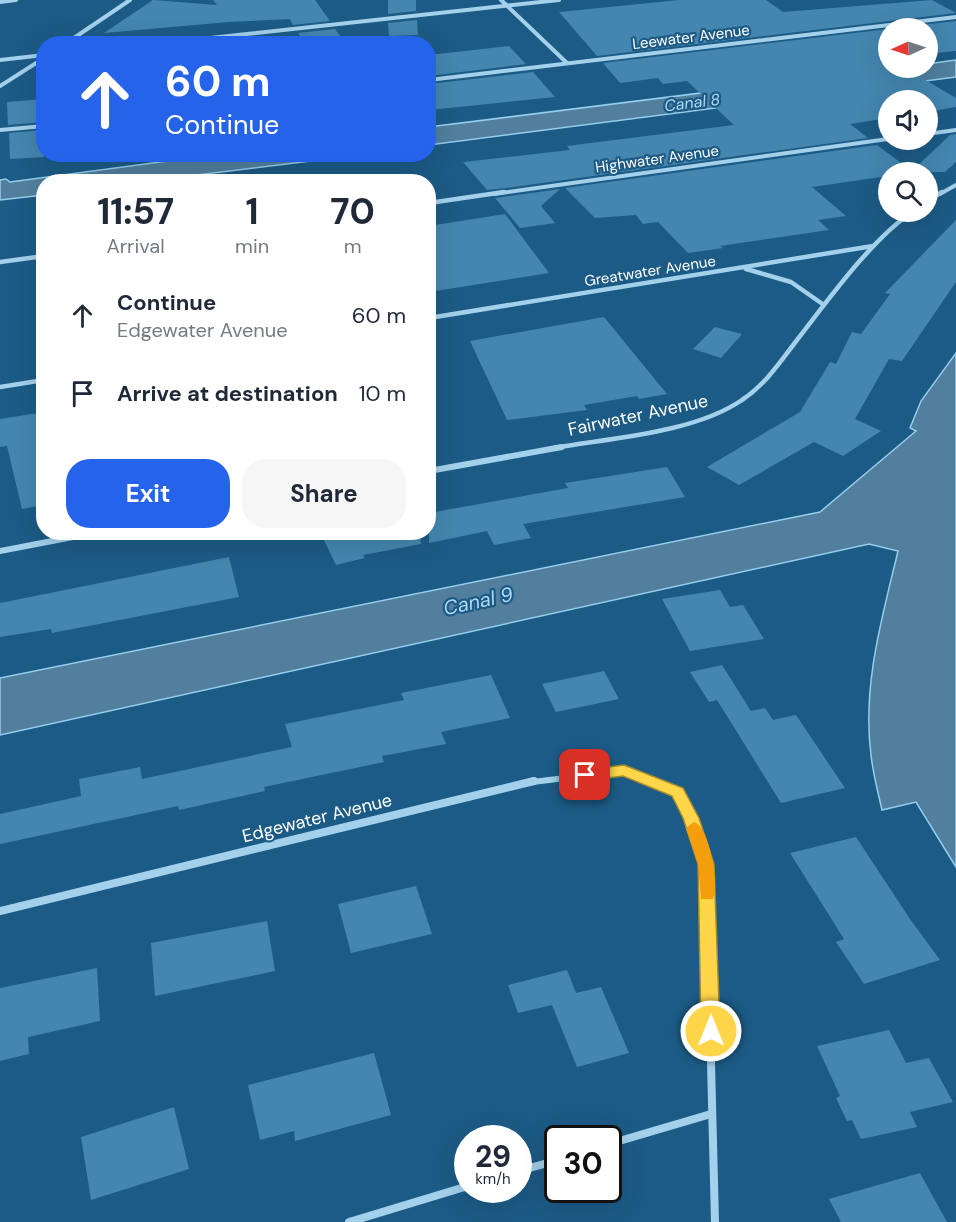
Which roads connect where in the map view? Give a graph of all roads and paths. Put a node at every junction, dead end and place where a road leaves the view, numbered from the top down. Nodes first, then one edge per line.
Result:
1 (16, 0) edge
2 (130, 0) edge
3 (501, 0) edge
4 (559, 0) edge
5 (0, 2) edge
6 (507, 6) junction
7 (956, 18) edge
8 (79, 34) joint
9 (76, 36) edge
10 (228, 36) edge
11 (36, 57) edge
12 (0, 60) edge
13 (36, 61) edge
14 (567, 63) junction
15 (436, 79) edge
16 (0, 86) edge
17 (36, 127) edge
18 (0, 130) edge
19 (956, 130) edge
20 (938, 132) edge
21 (878, 140) edge
22 (956, 184) edge
23 (938, 195) edge
24 (436, 202) edge
25 (897, 222) edge
26 (874, 246) junction
27 (36, 257) edge
28 (0, 262) edge
29 (742, 268) junction
30 (824, 305) junction
31 (436, 317) edge
32 (36, 381) edge
33 (0, 387) edge
34 (436, 470) edge
35 (57, 540) edge
36 (0, 551) edge
37 (0, 911) edge
38 (711, 1114) junction
39 (622, 1140) edge
40 (454, 1190) edge
41 (349, 1222) edge
42 (715, 1222) edge

1 - 5 street
2 - 8 street
3 - 6 street
4 - 6 street
6 - 10 street
6 - 14 street
7 - 14 street, Leewater Avenue
8 - 9 street
11 - 12 street
13 - 16 street
14 - 15 street, Leewater Avenue
17 - 18 street
19 - 20 street
21 - 24 street, Highwater Avenue
22 - 23 street
25 - 26 street, Fairwater Avenue
26 - 29 street, Greatwater Avenue
26 - 30 street, Fairwater Avenue
27 - 28 street
29 - 30 street
29 - 31 street, Greatwater Avenue
30 - 34 street, Fairwater Avenue
32 - 33 street
35 - 36 street
37 - 38 street, Edgewater Avenue
38 - 39 street
38 - 42 street, Edgewater Avenue
40 - 41 street

